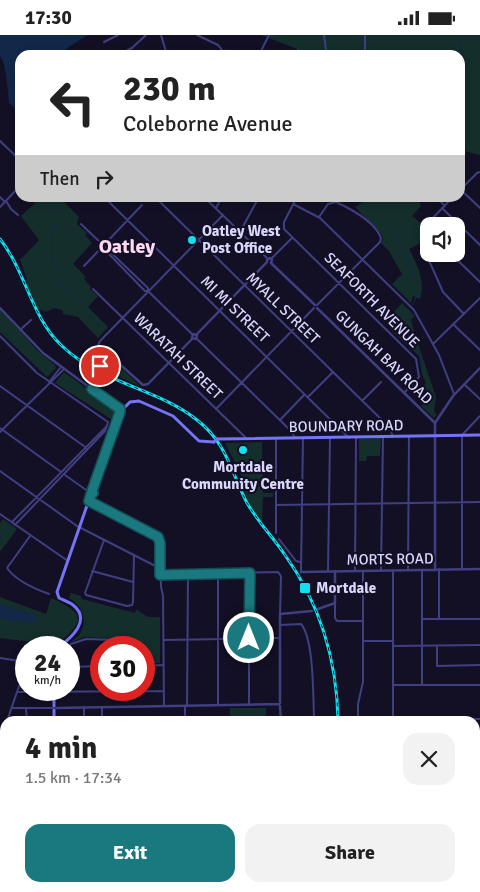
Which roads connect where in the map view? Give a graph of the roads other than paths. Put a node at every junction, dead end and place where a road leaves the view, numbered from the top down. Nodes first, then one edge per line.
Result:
1 (118, 35) edge
2 (145, 35) edge
3 (161, 35) edge
4 (197, 35) edge
5 (324, 35) edge
6 (365, 35) edge
7 (269, 36) edge
8 (104, 42) dead end
9 (126, 50) edge
10 (166, 50) edge
11 (222, 50) edge
12 (262, 50) edge
13 (326, 50) edge
14 (364, 50) edge
15 (0, 141) edge
16 (15, 155) edge
17 (480, 172) edge
18 (465, 186) edge
19 (15, 191) edge
20 (465, 194) edge
21 (0, 197) edge
22 (5, 201) junction
23 (109, 202) edge
24 (160, 202) edge
25 (209, 202) edge
26 (220, 202) edge
27 (256, 202) edge
28 (332, 202) edge
29 (336, 202) edge
30 (440, 202) edge
31 (448, 202) edge
32 (293, 204) joint
33 (142, 205) dead end
34 (0, 207) edge
35 (443, 207) junction
36 (480, 208) edge
37 (216, 209) junction
38 (18, 215) dead end
39 (222, 215) junction
40 (319, 217) junction
41 (434, 217) edge
42 (128, 220) junction
43 (81, 224) dead end
44 (240, 232) junction
45 (292, 237) junction
46 (198, 240) junction
47 (480, 245) edge
48 (103, 246) junction
49 (362, 259) junction
50 (269, 261) junction
51 (429, 262) edge
52 (459, 262) edge
53 (173, 265) junction
54 (84, 266) dead end
55 (480, 282) edge
56 (339, 283) junction
57 (244, 286) junction
58 (93, 289) dead end
59 (148, 291) junction
60 (480, 298) edge
61 (477, 302) junction
62 (480, 305) edge
63 (316, 307) junction
64 (0, 308) edge
65 (220, 311) junction
66 (464, 314) junction
67 (122, 318) junction
68 (31, 320) dead end
69 (454, 325) junction
70 (20, 330) junction
71 (292, 332) junction
72 (0, 336) edge
73 (195, 336) junction
74 (433, 344) junction
75 (480, 350) edge
76 (268, 357) junction
77 (170, 363) junction
78 (62, 368) junction
79 (102, 368) junction
80 (480, 368) edge
81 (333, 372) junction
82 (49, 382) junction
83 (242, 382) junction
84 (381, 382) dead end
85 (464, 384) junction
86 (0, 386) edge
87 (92, 389) junction
88 (404, 393) junction
89 (305, 394) junction
90 (454, 394) junction
91 (308, 397) junction
92 (480, 399) edge
93 (362, 401) junction
94 (26, 405) junction
95 (216, 409) junction
96 (121, 410) junction
97 (480, 416) edge
98 (280, 420) junction
99 (435, 423) junction
100 (108, 425) junction
101 (1, 430) edge
102 (462, 435) junction
103 (480, 435) edge
104 (409, 436) junction
105 (435, 436) junction
106 (356, 437) junction
107 (383, 437) junction
108 (393, 437) junction
109 (303, 438) junction
110 (330, 438) junction
111 (349, 438) junction
112 (245, 439) junction
113 (276, 439) junction
114 (295, 439) junction
115 (85, 447) junction
116 (88, 449) junction
117 (0, 471) edge
118 (61, 472) junction
119 (64, 474) junction
120 (91, 492) junction
121 (36, 497) junction
122 (40, 499) junction
123 (89, 501) junction
124 (480, 502) edge
125 (382, 503) junction
126 (409, 503) junction
127 (435, 503) junction
128 (462, 503) junction
129 (356, 504) junction
130 (276, 505) junction
131 (302, 505) junction
132 (329, 505) junction
133 (0, 514) edge
134 (12, 522) junction
135 (15, 525) junction
136 (80, 527) junction
137 (276, 533) dead end
138 (30, 535) junction
139 (104, 539) junction
140 (279, 539) dead end
141 (134, 555) junction
142 (68, 561) junction
143 (301, 562) junction
144 (160, 568) junction
145 (422, 569) junction
146 (462, 569) junction
147 (480, 569) edge
148 (363, 570) junction
149 (382, 570) junction
150 (393, 570) junction
151 (408, 570) junction
152 (437, 570) junction
153 (92, 571) junction
154 (328, 571) junction
155 (335, 571) junction
156 (355, 571) junction
157 (301, 572) joint
158 (218, 573) junction
159 (250, 573) junction
160 (171, 574) junction
161 (188, 574) junction
162 (160, 575) junction
163 (133, 582) junction
164 (49, 595) dead end
165 (335, 603) junction
166 (318, 609) dead end
167 (312, 611) dead end
168 (280, 614) junction
169 (423, 619) junction
170 (439, 619) junction
171 (480, 619) edge
172 (364, 621) junction
173 (280, 625) junction
174 (73, 636) edge
175 (249, 638) junction
176 (280, 638) junction
177 (164, 639) junction
178 (188, 639) junction
179 (218, 639) junction
180 (364, 641) junction
181 (393, 641) junction
182 (422, 645) junction
183 (438, 645) junction
184 (480, 645) edge
185 (393, 646) junction
186 (0, 658) edge
187 (15, 660) edge
188 (155, 665) edge
189 (164, 665) junction
190 (480, 665) edge
191 (393, 685) junction
192 (422, 685) junction
193 (480, 685) edge
194 (80, 691) edge
195 (164, 691) junction
196 (15, 698) edge
197 (54, 701) edge
198 (280, 704) junction
199 (218, 705) junction
200 (249, 705) junction
201 (164, 706) junction
202 (186, 706) junction
203 (84, 707) junction
204 (102, 707) junction
205 (12, 708) junction
206 (26, 708) junction
207 (54, 708) junction
208 (9, 716) edge
209 (26, 716) edge
210 (54, 716) edge
211 (84, 716) edge
212 (102, 716) edge
213 (185, 716) edge
214 (281, 716) edge
215 (314, 716) edge
216 (358, 716) edge
217 (393, 716) edge
218 (0, 827) edge
219 (0, 855) edge

1 - 8 street
2 - 9 street
3 - 10 street
4 - 11 street
5 - 13 street
6 - 14 street
7 - 12 street
15 - 16 street
17 - 18 street
19 - 22 street
20 - 36 street
21 - 22 street
22 - 34 street
22 - 38 street
23 - 42 street, MI MI STREET
24 - 46 street, MYALL STREET
25 - 37 street, GUNGAH BAY ROAD
26 - 37 street
27 - 44 street
28 - 40 street
29 - 49 street
30 - 35 street
31 - 35 street
32 - 40 street
32 - 45 street, SEAFORTH AVENUE
33 - 42 street
35 - 41 street
35 - 47 street
37 - 39 street, GUNGAH BAY ROAD
39 - 44 street, GUNGAH BAY ROAD
39 - 46 street
40 - 49 street
42 - 48 street
42 - 53 street, MI MI STREET
43 - 48 street
44 - 50 street, GUNGAH BAY ROAD
45 - 50 street
45 - 56 street, SEAFORTH AVENUE
46 - 53 street
46 - 57 street, MYALL STREET
48 - 54 street
48 - 59 street
49 - 56 street
49 - 74 street
50 - 57 street
50 - 63 street, GUNGAH BAY ROAD
51 - 66 street
52 - 55 street
53 - 59 street
53 - 65 street, MI MI STREET
56 - 63 street
56 - 88 street, SEAFORTH AVENUE
57 - 65 street
57 - 71 street, MYALL STREET
58 - 67 street, WARATAH STREET
59 - 67 street
59 - 73 street
60 - 61 street
61 - 62 street
61 - 66 street
63 - 71 street
63 - 88 street, GUNGAH BAY ROAD
64 - 70 street
65 - 73 street
65 - 76 street, MI MI STREET
66 - 69 street
67 - 77 street, WARATAH STREET
67 - 79 street
68 - 70 street
69 - 74 street
69 - 75 street
70 - 78 street
71 - 76 street
71 - 81 street, MYALL STREET
72 - 82 street
73 - 77 street
73 - 83 street
74 - 90 street
76 - 83 street
76 - 89 street, MI MI STREET
77 - 79 street
77 - 95 street, WARATAH STREET
78 - 82 street
78 - 87 street
79 - 87 street
80 - 85 street
81 - 91 street
81 - 93 street, MYALL STREET
82 - 94 street
82 - 100 street
83 - 95 street
83 - 98 street
84 - 93 street
85 - 90 street
85 - 92 street
86 - 94 street
87 - 96 street
88 - 99 street, GUNGAH BAY ROAD
89 - 91 street, MI MI STREET
89 - 98 street
90 - 99 street
91 - 111 street, MI MI STREET
93 - 108 street, MYALL STREET
94 - 101 street
94 - 115 street
95 - 112 street, WARATAH STREET
96 - 112 main road, BOUNDARY ROAD
96 - 120 main road
97 - 102 street
98 - 114 street
99 - 105 street
100 - 115 street
100 - 116 street
101 - 118 street
102 - 103 main road, BOUNDARY ROAD
102 - 105 main road, BOUNDARY ROAD
102 - 128 street
104 - 105 main road, BOUNDARY ROAD
104 - 108 main road, BOUNDARY ROAD
104 - 126 street
105 - 127 street
106 - 107 main road, BOUNDARY ROAD
106 - 111 main road, BOUNDARY ROAD
106 - 129 street
107 - 108 main road, BOUNDARY ROAD
107 - 125 street
109 - 110 main road, BOUNDARY ROAD
109 - 114 main road, BOUNDARY ROAD
109 - 131 street
110 - 111 main road, BOUNDARY ROAD
110 - 132 street
112 - 113 main road, BOUNDARY ROAD
113 - 114 main road, BOUNDARY ROAD
113 - 130 street
115 - 116 street
115 - 118 street
116 - 119 street
117 - 121 street
118 - 119 street
118 - 121 street
119 - 120 street
119 - 122 street
120 - 123 main road
121 - 122 street
121 - 134 street
122 - 135 street
122 - 136 street
123 - 136 main road
123 - 144 street
124 - 128 street
125 - 126 street
125 - 129 street
125 - 149 street
126 - 127 street
126 - 151 street
127 - 128 street
127 - 152 street
128 - 146 street
129 - 132 street
129 - 156 street
130 - 131 street
130 - 137 street
131 - 132 street
131 - 143 street
132 - 154 street
133 - 134 street
134 - 135 street
135 - 138 street
136 - 139 street
136 - 142 main road
138 - 142 street
138 - 164 street
139 - 141 street
139 - 153 street
140 - 143 street
141 - 144 street
141 - 163 street
142 - 174 main road
143 - 157 street
144 - 160 street
144 - 162 street
145 - 151 street, MORTS ROAD
145 - 152 street, MORTS ROAD
145 - 169 street
146 - 147 street, MORTS ROAD
146 - 152 street, MORTS ROAD
148 - 149 street, MORTS ROAD
148 - 156 street, MORTS ROAD
148 - 172 street
149 - 150 street, MORTS ROAD
150 - 151 street, MORTS ROAD
150 - 181 street
152 - 170 street
153 - 163 street
153 - 163 street
154 - 155 street, MORTS ROAD
154 - 157 street, MORTS ROAD
155 - 156 street, MORTS ROAD
155 - 165 street
158 - 159 street
158 - 161 street
158 - 179 street
159 - 168 street
159 - 175 street
160 - 161 street
160 - 162 street
161 - 178 street
162 - 177 street
165 - 166 street
165 - 172 street
167 - 168 street
168 - 173 street
169 - 170 street
169 - 182 street
170 - 171 street
172 - 180 street
173 - 176 street
173 - 215 street
175 - 176 street
175 - 179 street
175 - 200 street
176 - 198 street
177 - 178 street
177 - 189 street
178 - 179 street
178 - 202 street
179 - 199 street
180 - 181 street
180 - 216 street
181 - 185 street
182 - 183 street
182 - 185 street
182 - 192 street
183 - 184 street
183 - 190 street
185 - 191 street
186 - 187 street
188 - 189 street
189 - 195 street
191 - 192 street
191 - 217 street
192 - 193 street
194 - 195 street
195 - 201 street
196 - 205 street
197 - 207 main road
198 - 200 street
198 - 214 street
199 - 200 street
199 - 202 street
201 - 202 street
201 - 204 street
202 - 213 street
203 - 204 street
203 - 207 street
203 - 211 street
204 - 212 street
205 - 206 street
205 - 208 street
206 - 207 street
206 - 209 street
207 - 210 main road
218 - 219 street

